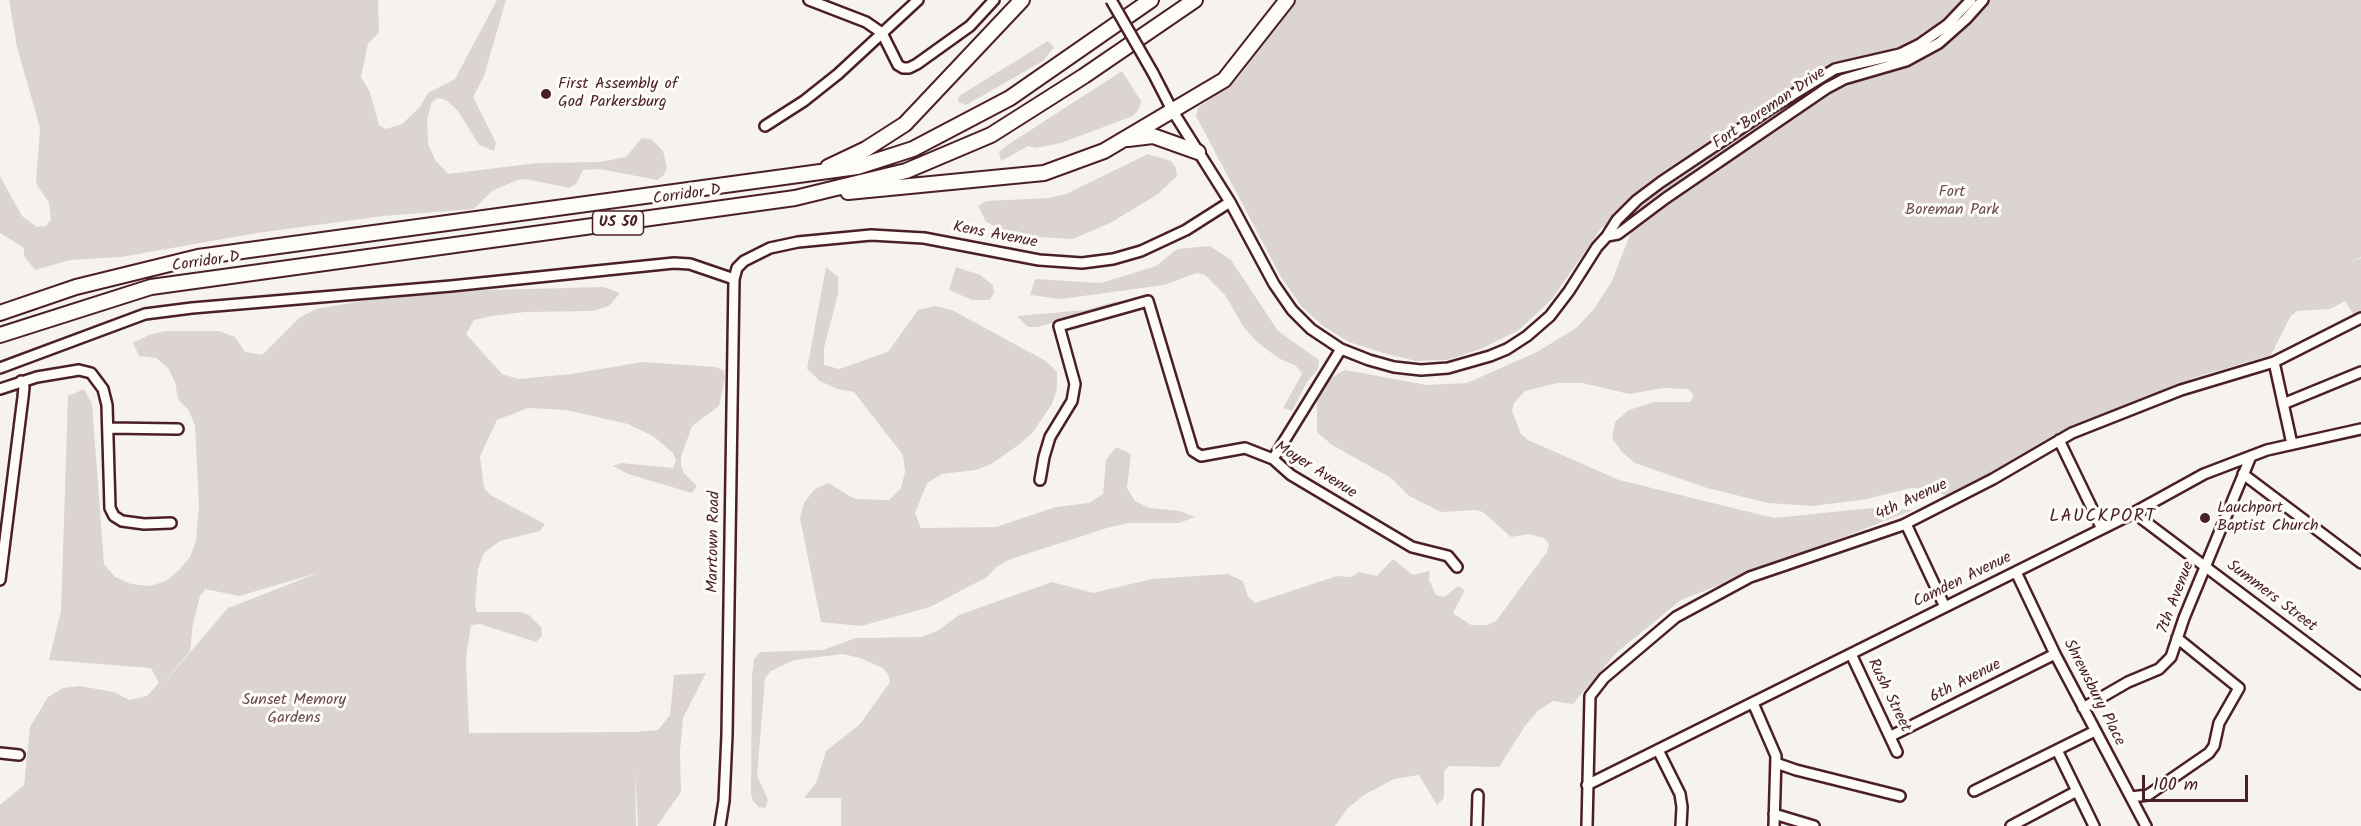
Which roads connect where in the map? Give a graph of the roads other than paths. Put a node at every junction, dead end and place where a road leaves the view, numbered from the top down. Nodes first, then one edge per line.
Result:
1 (809, 0) edge
2 (918, 0) edge
3 (994, 0) edge
4 (1022, 0) edge
5 (1111, 0) edge
6 (1151, 0) edge
7 (1195, 0) edge
8 (1287, 0) edge
9 (1971, 0) edge
10 (1983, 0) edge
11 (827, 3) edge
12 (882, 33) junction
13 (1773, 107) junction
14 (1172, 110) junction
15 (1781, 119) junction
16 (765, 126) dead end
17 (1120, 141) junction
18 (1198, 152) junction
19 (812, 174) junction
20 (795, 198) junction
21 (1230, 202) junction
22 (1607, 236) junction
23 (744, 261) joint
24 (734, 279) junction
25 (0, 313) edge
26 (2361, 318) edge
27 (0, 334) edge
28 (1341, 349) junction
29 (2274, 362) junction
30 (0, 368) edge
31 (2361, 372) edge
32 (21, 381) junction
33 (0, 389) edge
34 (2283, 404) junction
35 (108, 428) junction
36 (178, 429) dead end
37 (2361, 429) edge
38 (2059, 440) junction
39 (2292, 444) junction
40 (2251, 456) junction
41 (1273, 459) junction
42 (2243, 474) junction
43 (1040, 480) dead end
44 (2134, 513) junction
45 (171, 523) dead end
46 (1905, 524) junction
47 (2102, 529) junction
48 (2361, 563) edge
49 (1457, 567) dead end
50 (2205, 567) junction
51 (2016, 572) junction
52 (0, 580) edge
53 (1946, 607) junction
54 (2177, 638) junction
55 (1851, 654) junction
56 (2055, 654) junction
57 (2361, 684) edge
58 (1753, 703) junction
59 (2083, 708) junction
60 (2095, 731) junction
61 (1891, 736) junction
62 (1658, 750) junction
63 (2057, 750) junction
64 (1897, 752) dead end
65 (0, 753) edge
66 (19, 754) dead end
67 (1776, 763) junction
68 (1587, 785) junction
69 (1974, 791) dead end
70 (2076, 791) junction
71 (1478, 795) dead end
72 (1900, 796) dead end
73 (2131, 796) junction
74 (1774, 814) junction
75 (720, 826) edge
76 (1477, 826) edge
77 (1587, 826) edge
78 (1681, 826) edge
79 (1774, 826) edge
80 (1814, 826) edge
81 (2011, 826) edge
82 (2094, 826) edge
83 (2146, 826) edge

1 - 11 street
2 - 12 street
3 - 12 street
4 - 19 highway
5 - 14 street, Fort Boreman Drive, bridge
6 - 19 highway, Corridor D / US 50
7 - 20 highway, Corridor D / US 50
8 - 14 highway
9 - 13 street, Fort Boreman Drive
10 - 15 street, Fort Boreman Drive
11 - 12 street
12 - 16 street
13 - 15 street
13 - 22 street, Fort Boreman Drive
14 - 17 highway
14 - 18 street, Fort Boreman Drive
15 - 22 street, Fort Boreman Drive
17 - 18 highway
17 - 20 highway
18 - 21 street, Fort Boreman Drive
19 - 25 highway, Corridor D / US 50
20 - 27 highway, Corridor D / US 50
21 - 23 street, Kens Avenue
21 - 28 street, Fort Boreman Drive
22 - 28 street, Fort Boreman Drive
23 - 24 street, Marrtown Road
24 - 30 street
24 - 75 street, Marrtown Road
26 - 29 street, 4th Avenue
28 - 41 street
29 - 34 street
29 - 38 street, 4th Avenue
31 - 34 street
32 - 33 street
32 - 35 street
32 - 52 street
34 - 39 street
35 - 36 street
35 - 45 street
37 - 39 street, Camden Avenue
38 - 46 street, 4th Avenue
38 - 47 street
39 - 40 street, Camden Avenue
40 - 42 street, 7th Avenue
40 - 44 street, Camden Avenue
41 - 43 street, Moyer Avenue
41 - 49 street, Moyer Avenue
42 - 48 street
42 - 50 street, 7th Avenue
44 - 47 street, Camden Avenue
44 - 50 street, Summers Street
46 - 53 street
46 - 68 street, 4th Avenue
47 - 51 street, Camden Avenue
50 - 54 street, 7th Avenue
50 - 57 street, Summers Street
51 - 53 street, Camden Avenue
51 - 56 street, Shrewsbury Place
53 - 55 street, Camden Avenue
54 - 59 street, 7th Avenue
54 - 73 street
55 - 58 street, Camden Avenue
55 - 61 street, Rush Street
56 - 59 street, Shrewsbury Place
56 - 61 street, 6th Avenue
58 - 62 street, Camden Avenue
58 - 67 street
59 - 60 street, Shrewsbury Place
60 - 63 street
60 - 73 street, Shrewsbury Place
61 - 64 street, Rush Street
62 - 68 street, Camden Avenue
62 - 78 street
63 - 69 street
63 - 70 street
65 - 66 street
67 - 72 street
67 - 74 street
68 - 77 street, 4th Avenue
70 - 81 street
70 - 82 street
71 - 76 street
73 - 83 street, Shrewsbury Place
74 - 79 street
74 - 80 street

